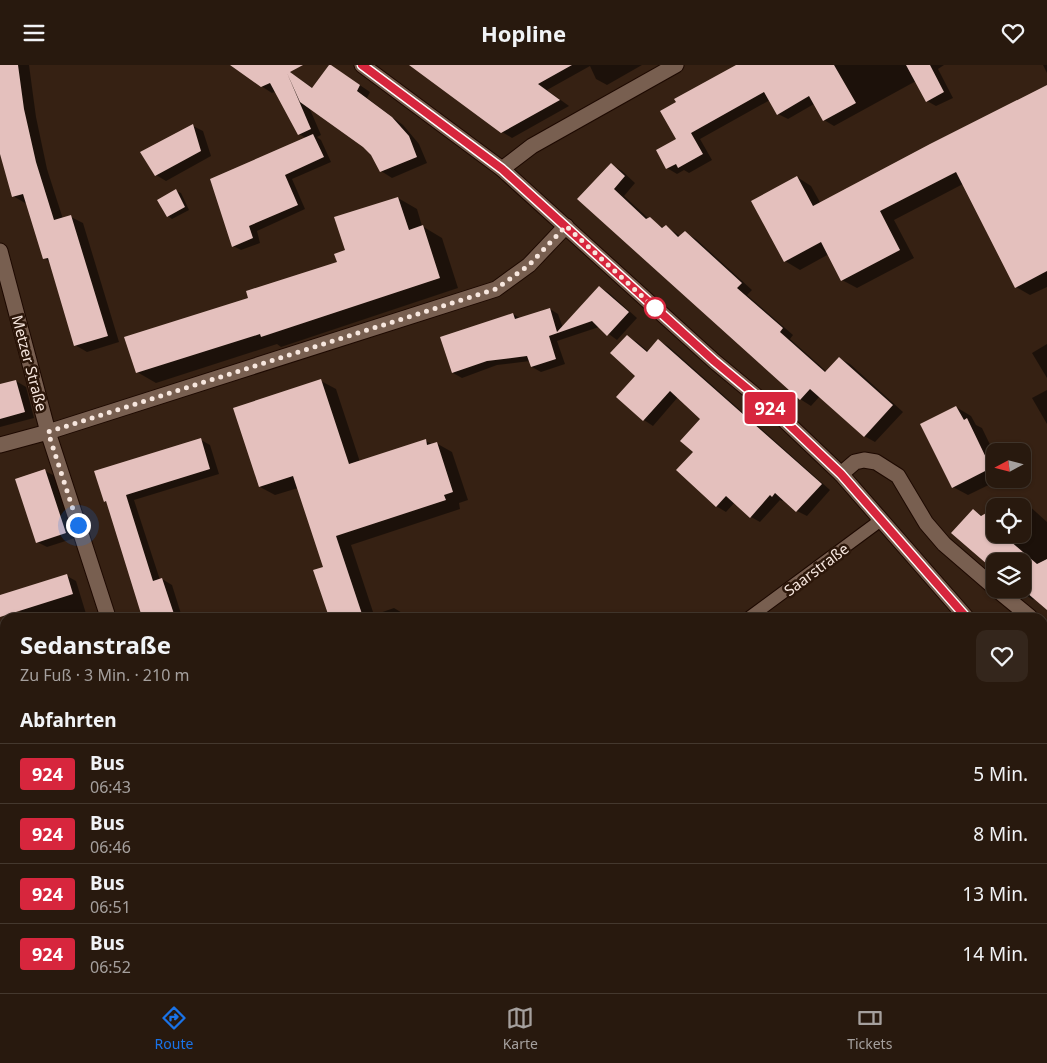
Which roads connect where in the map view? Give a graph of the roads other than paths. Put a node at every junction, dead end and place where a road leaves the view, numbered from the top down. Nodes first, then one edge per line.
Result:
1 (362, 65) edge
2 (676, 65) edge
3 (502, 169) junction
4 (566, 226) junction
5 (0, 251) edge
6 (48, 432) junction
7 (0, 445) edge
8 (841, 474) junction
9 (881, 520) junction
10 (986, 580) edge
11 (1007, 598) edge
12 (107, 613) edge
13 (755, 613) edge
14 (962, 613) edge
15 (1025, 613) edge

1 - 3 street
2 - 3 street
3 - 4 street
4 - 6 street
4 - 8 street
5 - 6 street, Metzer Straße
6 - 7 street
6 - 12 street, Metzer Straße
8 - 9 street
8 - 10 street
9 - 13 lane, Saarstraße
9 - 14 street
11 - 15 street

